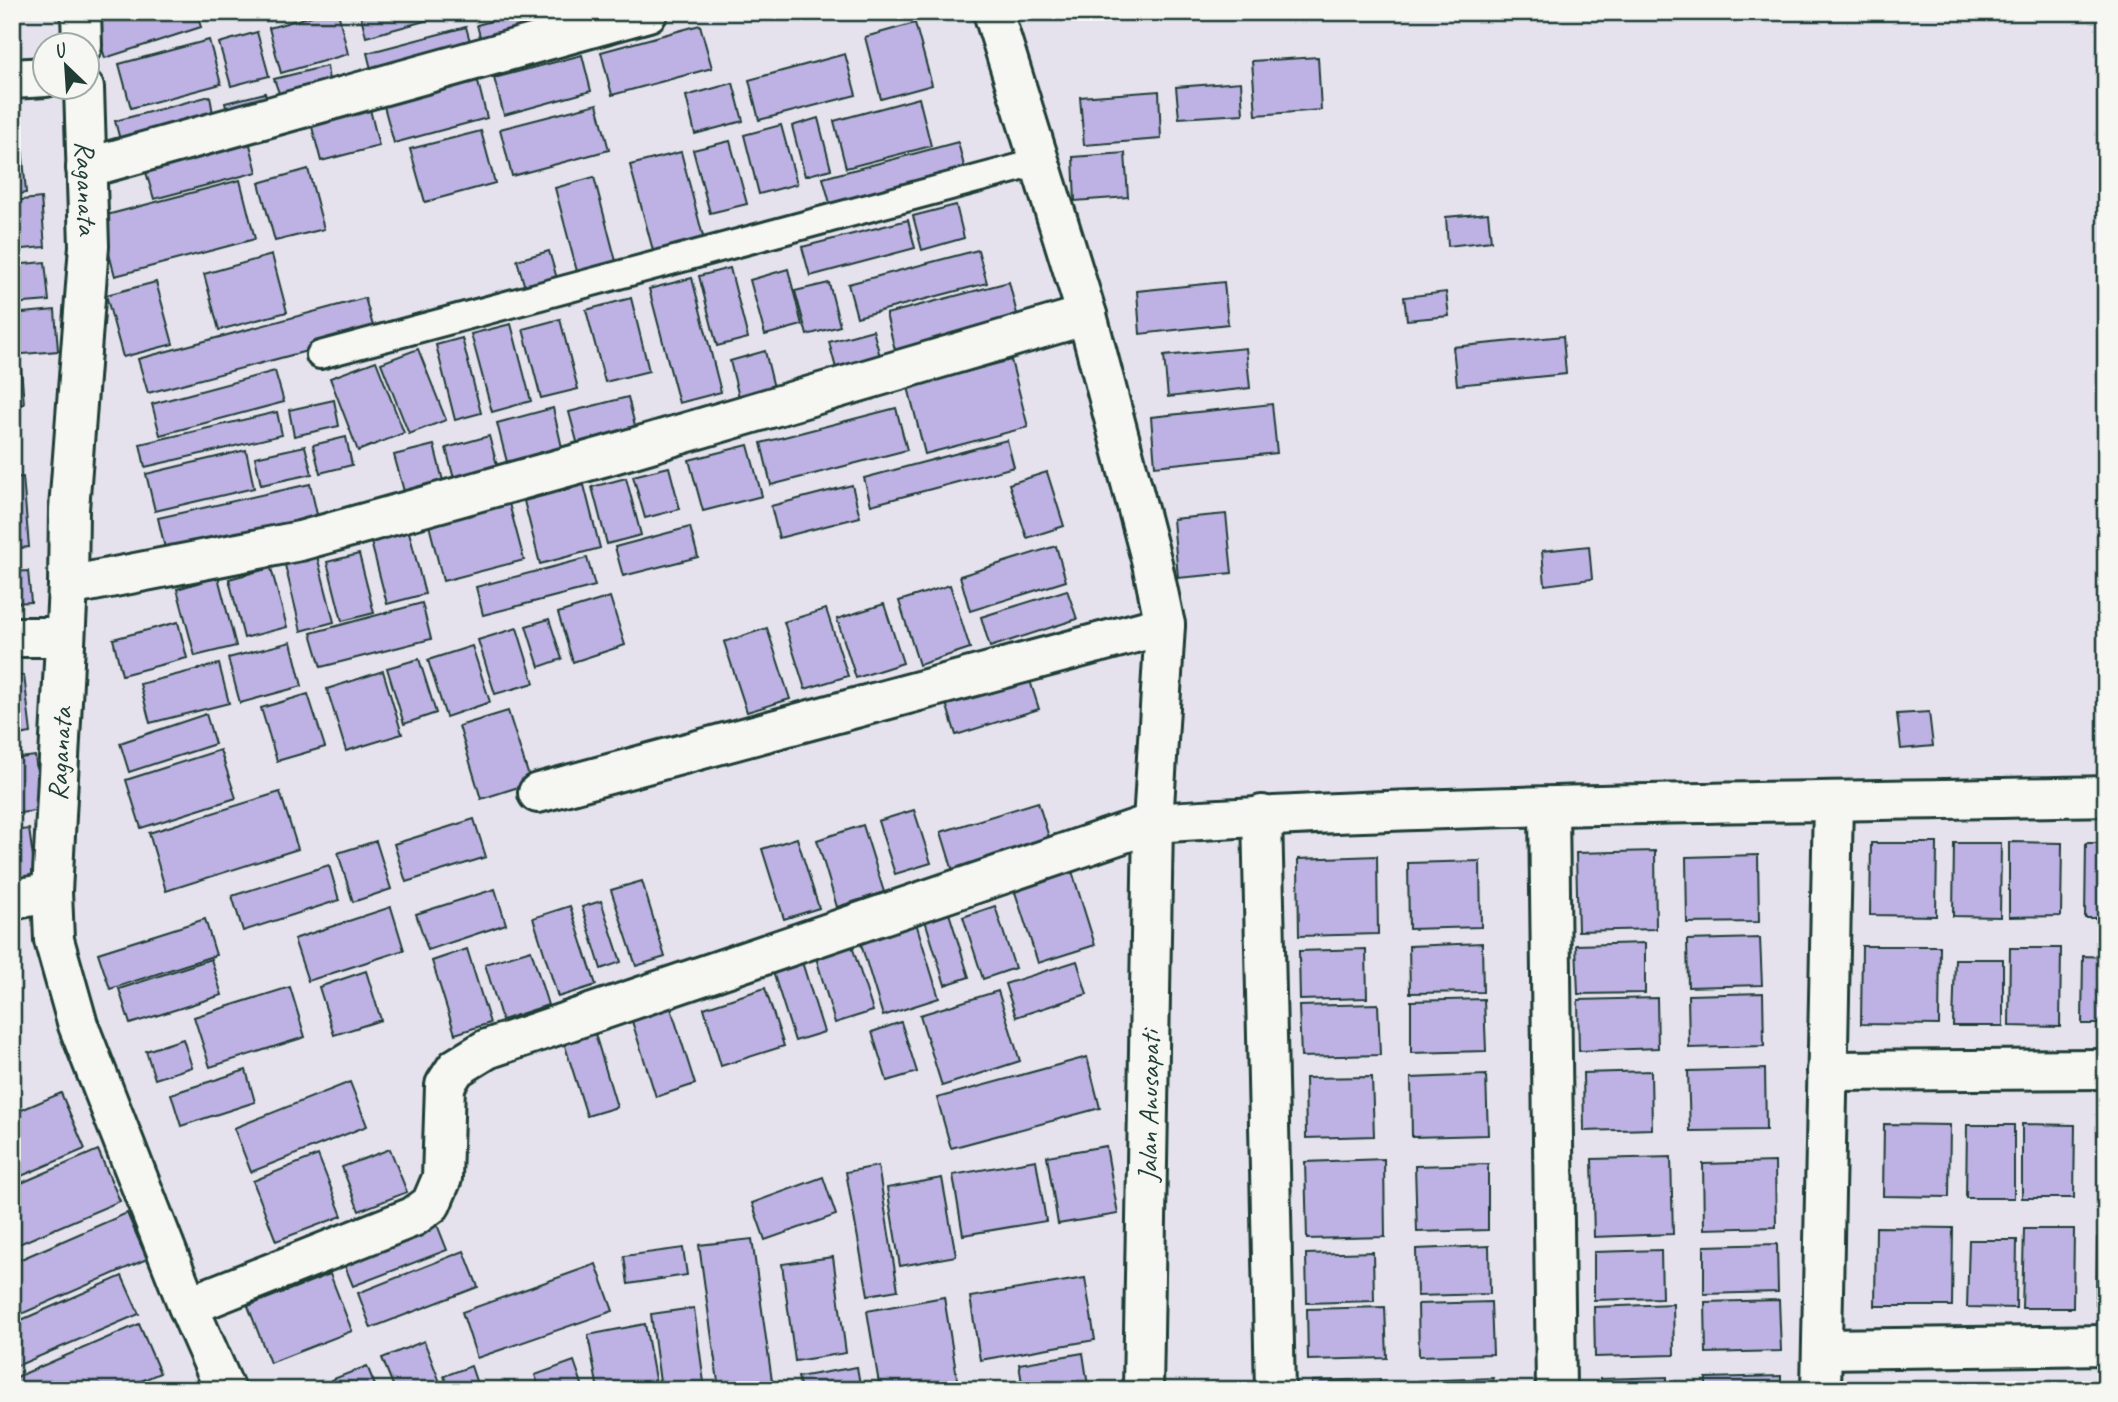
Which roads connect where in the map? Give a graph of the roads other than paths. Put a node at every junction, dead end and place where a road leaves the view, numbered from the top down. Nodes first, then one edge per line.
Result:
1 (81, 12) edge
2 (648, 12) edge
3 (993, 12) edge
4 (82, 32) edge
5 (32, 78) edge
6 (12, 79) edge
7 (84, 102) edge
8 (1040, 162) junction
9 (86, 168) junction
10 (1087, 315) junction
11 (320, 355) dead end
12 (68, 586) junction
13 (1165, 625) junction
14 (12, 637) edge
15 (64, 637) junction
16 (538, 793) dead end
17 (2106, 796) edge
18 (1833, 802) junction
19 (1549, 807) junction
20 (1262, 816) junction
21 (1153, 822) junction
22 (52, 892) junction
23 (12, 900) edge
24 (2106, 1069) edge
25 (1827, 1071) junction
26 (188, 1306) junction
27 (2106, 1345) edge
28 (1822, 1349) junction
29 (225, 1390) edge
30 (1143, 1390) edge
31 (1275, 1390) edge
32 (1556, 1390) edge
33 (1822, 1390) edge

1 - 4 street
2 - 9 street
3 - 8 street, Jalan Anusapati
5 - 6 street
7 - 9 street, Raganata
8 - 10 street, Jalan Anusapati
8 - 11 lane
9 - 12 street, Raganata
10 - 12 street
10 - 13 street, Jalan Anusapati
12 - 15 street, Raganata
13 - 16 street
13 - 21 street, Jalan Anusapati
14 - 15 street
15 - 22 street, Raganata
17 - 18 street
18 - 19 street
18 - 25 street
19 - 20 street
19 - 32 street
20 - 21 street
20 - 31 street
21 - 26 street
21 - 30 street, Jalan Anusapati
22 - 23 street
22 - 26 street, Raganata
24 - 25 street
25 - 28 street
26 - 29 street, Raganata
27 - 28 street
28 - 33 street

